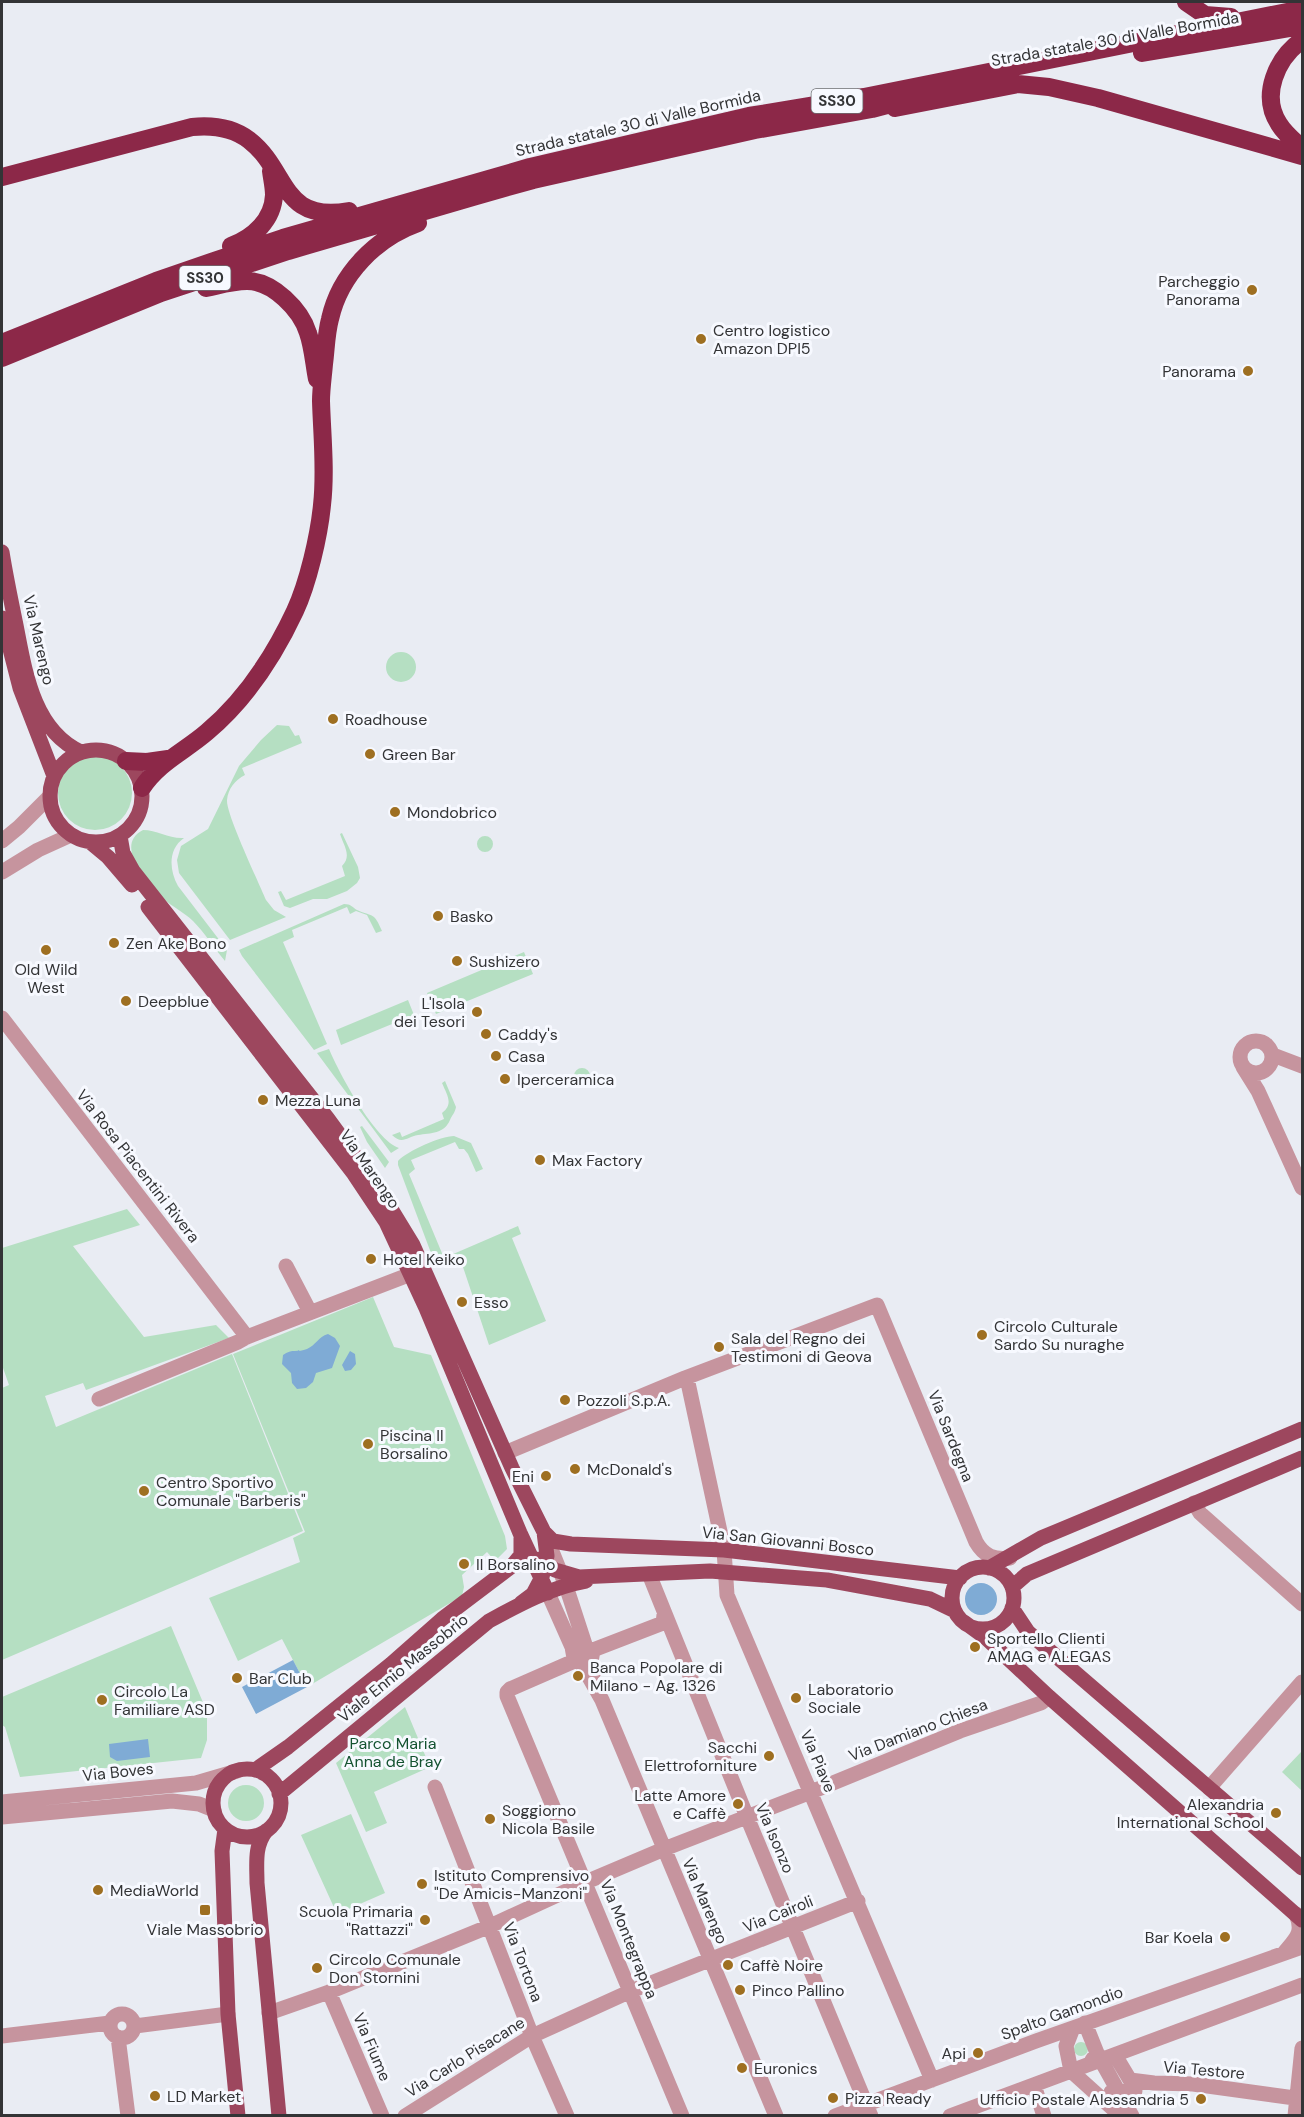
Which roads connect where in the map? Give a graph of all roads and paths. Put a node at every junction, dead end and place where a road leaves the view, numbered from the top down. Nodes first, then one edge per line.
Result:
1 (1186, 2) edge
2 (1302, 9) edge
3 (1269, 16) junction
4 (1302, 26) edge
5 (1302, 40) edge
6 (872, 109) junction
7 (1302, 148) edge
8 (1302, 156) edge
9 (271, 166) junction
10 (2, 177) edge
11 (476, 196) junction
12 (375, 212) junction
13 (214, 261) junction
14 (161, 292) junction
15 (32, 339) junction
16 (2, 343) edge
17 (2, 358) edge
18 (321, 398) junction
19 (2, 552) edge
20 (2, 618) edge
21 (81, 752) junction
22 (168, 759) junction
23 (126, 761) junction
24 (54, 776) junction
25 (142, 788) junction
26 (50, 796) junction
27 (71, 835) junction
28 (120, 836) junction
29 (2, 841) edge
30 (90, 842) junction
31 (2, 872) edge
32 (2, 1018) edge
33 (1270, 1062) junction
34 (1302, 1066) edge
35 (1243, 1067) junction
36 (1261, 1100) junction
37 (1302, 1188) edge
38 (286, 1266) dead end
39 (411, 1274) junction
40 (310, 1312) junction
41 (247, 1337) junction
42 (687, 1378) junction
43 (99, 1399) dead end
44 (1302, 1429) edge
45 (505, 1454) junction
46 (1302, 1458) edge
47 (1177, 1482) junction
48 (1194, 1503) junction
49 (544, 1532) junction
50 (520, 1533) junction
51 (574, 1546) junction
52 (724, 1550) junction
53 (1010, 1558) junction
54 (989, 1568) junction
55 (548, 1570) junction
56 (506, 1571) junction
57 (727, 1573) junction
58 (649, 1574) junction
59 (616, 1576) junction
60 (960, 1578) junction
61 (1012, 1587) junction
62 (521, 1603) junction
63 (1302, 1604) edge
64 (1012, 1608) junction
65 (574, 1610) junction
66 (558, 1615) junction
67 (664, 1615) junction
68 (960, 1616) junction
69 (572, 1647) junction
70 (591, 1662) junction
71 (1302, 1682) edge
72 (1049, 1697) junction
73 (602, 1700) junction
74 (255, 1770) junction
75 (237, 1771) junction
76 (435, 1787) dead end
77 (1209, 1788) junction
78 (811, 1792) junction
79 (279, 1794) junction
80 (2, 1802) edge
81 (214, 1810) junction
82 (2, 1817) edge
83 (747, 1817) junction
84 (225, 1829) junction
85 (266, 1831) junction
86 (664, 1849) junction
87 (1302, 1868) edge
88 (586, 1882) junction
89 (858, 1901) junction
90 (1299, 1917) edge
91 (490, 1926) junction
92 (792, 1927) junction
93 (1302, 1947) edge
94 (1283, 1954) junction
95 (711, 1960) junction
96 (1302, 1986) edge
97 (631, 1991) junction
98 (330, 1992) junction
99 (269, 2013) junction
100 (228, 2014) junction
101 (1079, 2026) junction
102 (122, 2029) junction
103 (2, 2036) edge
104 (532, 2036) junction
105 (1302, 2048) edge
106 (1100, 2059) junction
107 (1071, 2071) junction
108 (932, 2080) junction
109 (1154, 2083) junction
110 (1034, 2085) junction
111 (1118, 2091) junction
112 (1136, 2091) junction
113 (1097, 2095) junction
114 (1300, 2099) edge
115 (868, 2110) edge
116 (1127, 2112) edge
117 (128, 2115) edge
118 (238, 2115) edge
119 (279, 2115) edge
120 (382, 2115) edge
121 (405, 2115) edge
122 (567, 2115) edge
123 (682, 2115) edge
124 (776, 2115) edge
125 (835, 2115) edge
126 (950, 2115) edge
127 (1044, 2115) edge
128 (1295, 2115) edge

1 - 3 highway
2 - 3 highway, Strada statale 30 di Valle Bormida / SS30
3 - 12 highway, Strada statale 30 di Valle Bormida / SS30
4 - 6 highway, Strada statale 30 di Valle Bormida / SS30
5 - 7 highway
6 - 8 highway
6 - 11 highway, Strada statale 30 di Valle Bormida / SS30
9 - 10 highway
9 - 12 highway
9 - 13 highway
11 - 14 highway, Strada statale 30 di Valle Bormida / SS30
11 - 18 highway
12 - 13 highway, Strada statale 30 di Valle Bormida / SS30
13 - 15 highway, Strada statale 30 di Valle Bormida / SS30
14 - 15 highway, Strada statale 30 di Valle Bormida / SS30
14 - 18 highway
15 - 16 highway, Strada statale 30 di Valle Bormida / SS30
15 - 17 highway, Strada statale 30 di Valle Bormida / SS30
18 - 22 highway
19 - 21 main road, Via Marengo
20 - 24 main road, Via Marengo
21 - 23 main road
21 - 24 main road
22 - 23 highway
22 - 25 highway
23 - 25 main road
24 - 26 main road
25 - 28 main road
26 - 27 main road
26 - 29 street
27 - 30 main road
27 - 31 street
28 - 30 main road
28 - 45 main road
30 - 39 main road, Via Marengo
32 - 41 street, Via Rosa Piacentini Rivera
33 - 34 street
33 - 35 street
33 - 35 street
33 - 36 street
35 - 36 street
36 - 37 street
38 - 40 street
39 - 40 street
39 - 50 main road, Via Marengo
40 - 41 street
41 - 43 street
42 - 45 street
42 - 52 street, Via Piave
42 - 53 street, Via Sardegna
44 - 47 main road, Via San Giovanni Bosco
45 - 49 main road
46 - 48 main road
47 - 48 main road
47 - 53 main road, Via San Giovanni Bosco
48 - 61 main road
48 - 63 street
49 - 51 main road, Via San Giovanni Bosco
49 - 55 main road
50 - 55 main road, Via Marengo
50 - 56 main road
51 - 52 main road, Via San Giovanni Bosco
51 - 55 main road
52 - 57 street, Via Piave
52 - 60 main road, Via San Giovanni Bosco
53 - 54 main road, Via San Giovanni Bosco
54 - 60 main road, Via San Giovanni Bosco
54 - 61 main road
55 - 56 main road
55 - 59 main road
55 - 59 main road
55 - 62 main road
55 - 65 street, Via Marengo
55 - 66 street, Via Marengo
56 - 74 main road, Viale Ennio Massobrio
57 - 58 main road
57 - 68 main road
57 - 78 street, Via Piave
58 - 59 main road
58 - 67 street, Via Isonzo
59 - 65 street
60 - 68 main road
61 - 64 main road
62 - 66 street
62 - 79 main road, Viale Ennio Massobrio
64 - 68 main road
64 - 77 main road
65 - 70 street, Via Marengo
66 - 69 street, Via Marengo
67 - 70 street
67 - 83 street, Via Isonzo
68 - 72 main road
69 - 73 street, Via Marengo
69 - 88 street, Via Montegrappa
70 - 73 street, Via Marengo
71 - 77 street
72 - 78 street, Via Damiano Chiesa
72 - 90 main road
73 - 86 street, Via Marengo
74 - 75 main road
74 - 79 main road
75 - 80 street, Via Boves
75 - 81 main road
76 - 91 street, Via Tortona
77 - 87 main road
78 - 83 street, Via Damiano Chiesa
78 - 89 street, Via Piave
79 - 85 main road
81 - 82 street, Via Boves
81 - 84 main road
83 - 86 street, Via Damiano Chiesa
83 - 92 street, Via Isonzo
84 - 85 main road
84 - 100 main road
85 - 99 main road
86 - 88 street, Via Damiano Chiesa
86 - 95 street, Via Marengo
88 - 91 street, Via Damiano Chiesa
88 - 97 street, Via Montegrappa
89 - 92 street, Via Cairoli
89 - 108 street, Via Piave
90 - 94 street
91 - 98 street, Via Damiano Chiesa
91 - 104 street, Via Tortona
92 - 95 street, Via Cairoli
92 - 115 street, Via Isonzo
93 - 94 street, Spalto Gamondio
94 - 101 street, Spalto Gamondio
95 - 97 street, Via Carlo Pisacane
95 - 124 street, Via Marengo
96 - 106 street
97 - 104 street, Via Carlo Pisacane
97 - 123 street, Via Montegrappa
98 - 99 street, Via Damiano Chiesa
98 - 120 street, Via Fiume
99 - 119 main road
100 - 102 street
100 - 118 main road
101 - 106 street
101 - 107 street
101 - 108 street, Spalto Gamondio
102 - 103 street
102 - 117 street
104 - 121 street, Via Carlo Pisacane
104 - 122 street, Via Tortona
105 - 114 street
106 - 107 street
106 - 109 street, Via Testore
106 - 111 street
107 - 110 street
107 - 113 street
108 - 115 street, Spalto Gamondio
109 - 112 street
109 - 114 street, Via Testore
110 - 126 street
110 - 127 street
111 - 112 street
111 - 113 street
111 - 116 street
112 - 116 street
113 - 116 street
114 - 128 street
115 - 125 street, Spalto Gamondio

